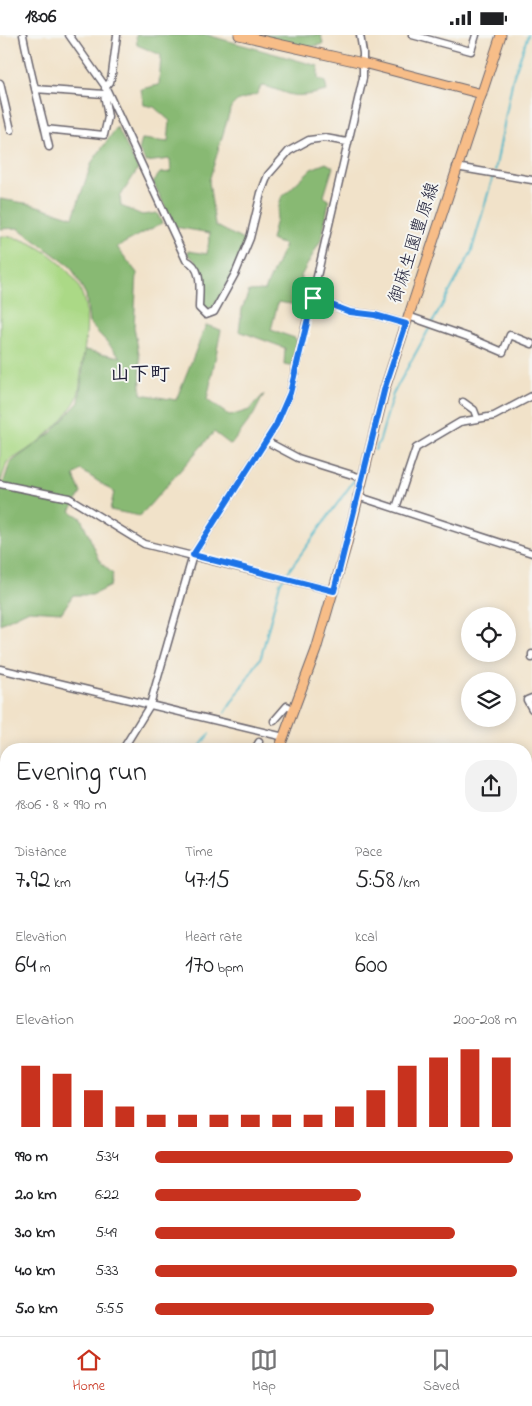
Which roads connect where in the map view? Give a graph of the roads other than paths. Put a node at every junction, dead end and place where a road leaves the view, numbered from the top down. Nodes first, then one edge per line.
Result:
1 (23, 35) edge
2 (69, 35) edge
3 (116, 35) edge
4 (239, 35) edge
5 (360, 35) edge
6 (412, 35) edge
7 (476, 35) edge
8 (501, 35) edge
9 (363, 63) junction
10 (0, 83) edge
11 (105, 86) junction
12 (35, 89) junction
13 (482, 94) junction
14 (104, 95) junction
15 (2, 99) edge
16 (45, 129) junction
17 (11, 131) dead end
18 (347, 142) junction
19 (49, 147) dead end
20 (456, 167) junction
21 (532, 179) edge
22 (313, 298) junction
23 (407, 320) junction
24 (532, 344) edge
25 (532, 396) edge
26 (463, 402) dead end
27 (477, 418) junction
28 (266, 441) junction
29 (362, 478) junction
30 (0, 484) edge
31 (357, 497) junction
32 (396, 508) junction
33 (532, 553) edge
34 (193, 555) junction
35 (334, 591) junction
36 (532, 654) edge
37 (532, 658) edge
38 (0, 669) edge
39 (532, 698) edge
40 (150, 705) junction
41 (532, 709) edge
42 (294, 710) junction
43 (274, 721) dead end
44 (284, 737) junction
45 (127, 743) edge
46 (282, 743) edge

1 - 12 street
2 - 11 street
3 - 11 street
4 - 9 main road
5 - 9 street
6 - 7 street
8 - 13 main road, 御麻生園豊原線
9 - 13 main road
9 - 18 street
10 - 15 street
11 - 14 street
11 - 18 street
12 - 14 street
12 - 16 street
13 - 20 main road, 御麻生園豊原線
14 - 16 street
15 - 17 street
16 - 19 street
18 - 22 street
20 - 21 street
20 - 23 main road, 御麻生園豊原線
22 - 23 street
22 - 28 street
23 - 24 street
23 - 29 main road, 御麻生園豊原線
25 - 27 street
26 - 27 street
27 - 32 street
28 - 29 street
28 - 34 street
29 - 31 main road, 御麻生園豊原線
30 - 34 street
31 - 32 street
31 - 35 main road, 御麻生園豊原線
32 - 33 street
34 - 35 street
34 - 40 street
35 - 42 main road, 御麻生園豊原線
36 - 37 street
38 - 40 street
39 - 41 street
40 - 44 street
40 - 45 street
42 - 43 street
42 - 44 main road, 御麻生園豊原線
44 - 46 main road, 御麻生園豊原線

